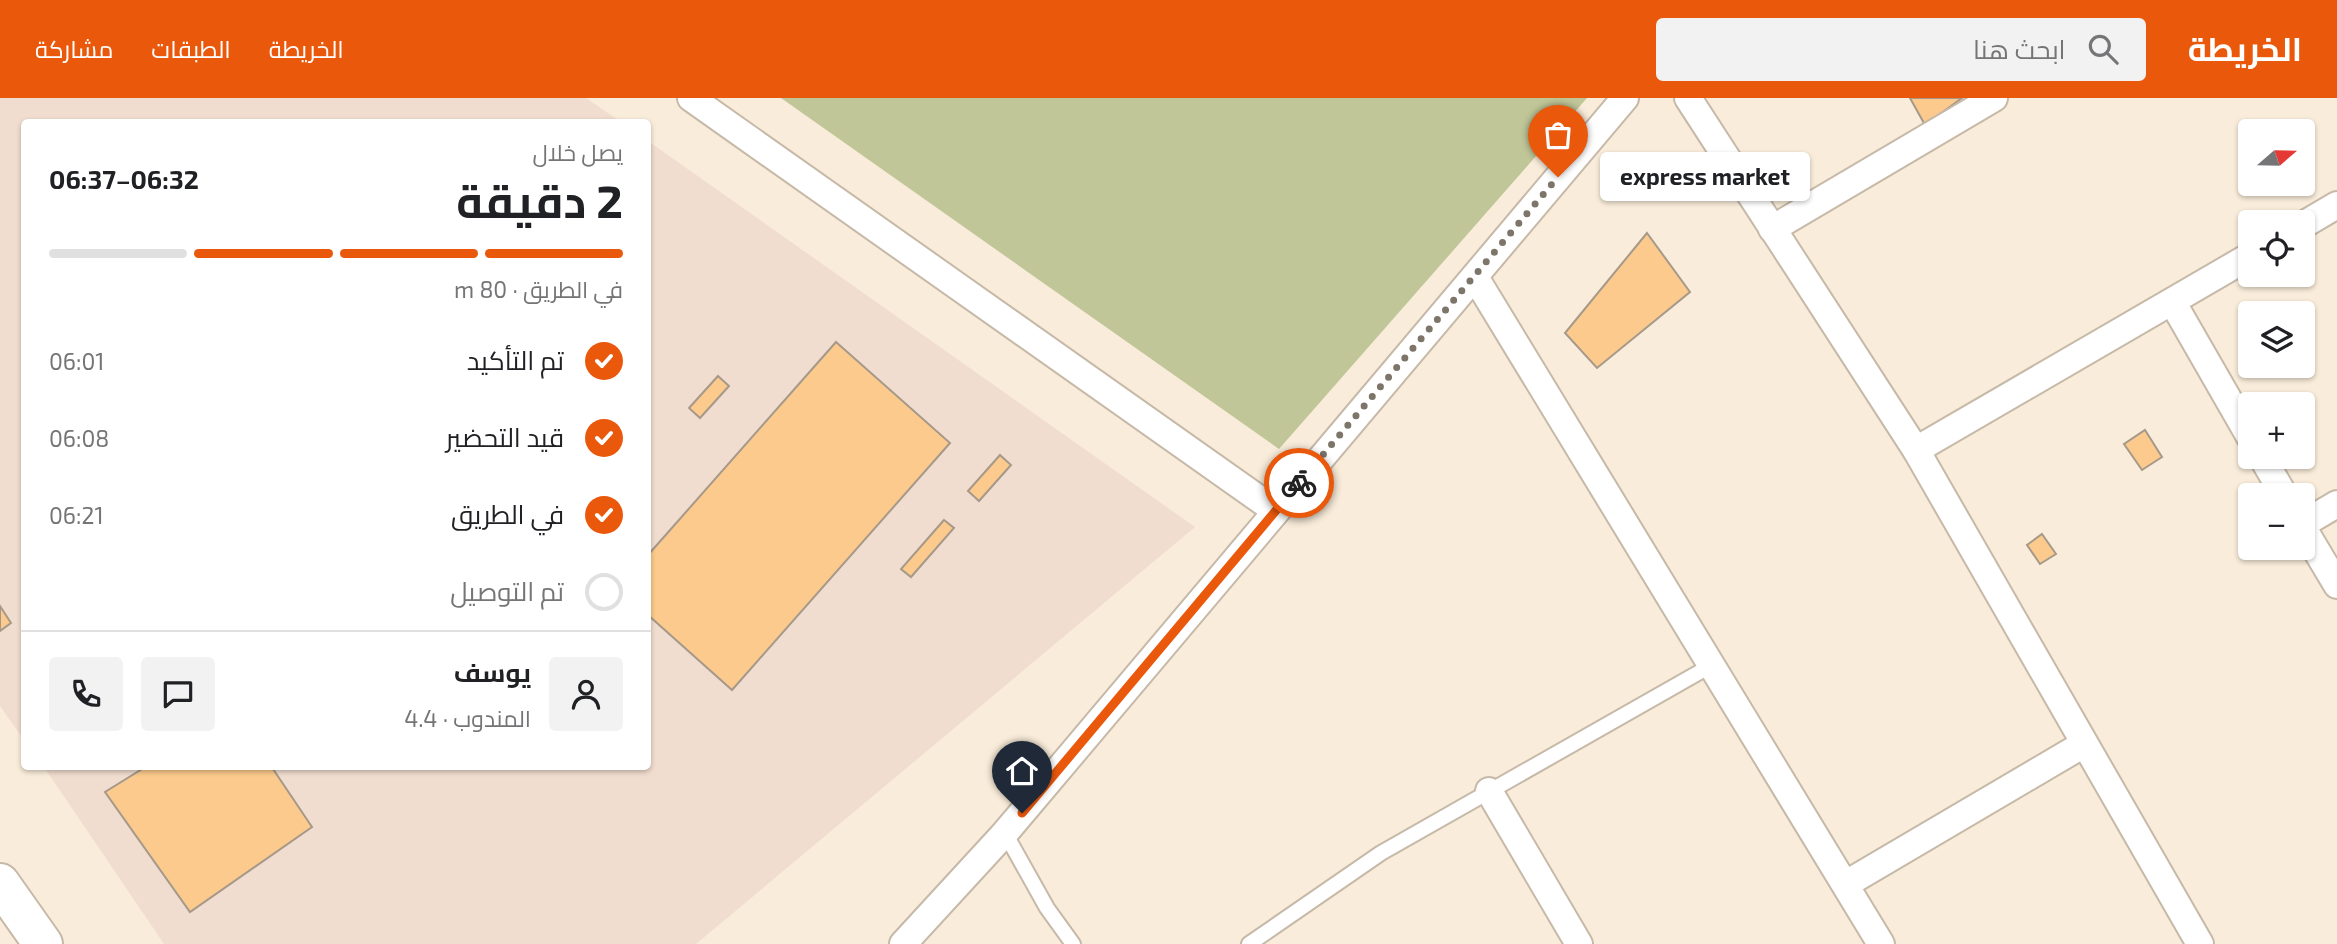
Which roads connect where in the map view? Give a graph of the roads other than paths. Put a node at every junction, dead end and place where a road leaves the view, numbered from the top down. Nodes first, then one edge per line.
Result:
1 (691, 98) edge
2 (1625, 98) edge
3 (1688, 98) edge
4 (1994, 98) edge
5 (2337, 205) edge
6 (2315, 218) edge
7 (1772, 229) junction
8 (2238, 263) edge
9 (1475, 276) junction
10 (2173, 303) junction
11 (2238, 416) edge
12 (1916, 450) junction
13 (2337, 504) edge
14 (1276, 511) junction
15 (2315, 518) edge
16 (2315, 547) edge
17 (2337, 586) edge
18 (1712, 665) junction
19 (2084, 744) junction
20 (1489, 791) junction
21 (1005, 833) junction
22 (0, 883) edge
23 (1846, 884) junction
24 (43, 944) edge
25 (903, 944) edge
26 (1073, 944) edge
27 (1249, 944) edge
28 (1579, 944) edge
29 (1881, 944) edge
30 (2200, 944) edge

1 - 14 street
2 - 9 street
3 - 7 street
4 - 7 street
5 - 6 street
7 - 12 street
8 - 10 street
9 - 14 street
9 - 18 street
10 - 11 street
10 - 12 street
12 - 19 street
13 - 15 street
14 - 21 street
16 - 17 street
18 - 20 lane
18 - 23 street
19 - 23 street
19 - 30 street
20 - 27 lane
20 - 28 street
21 - 25 street
21 - 26 lane
22 - 24 highway
23 - 29 street

